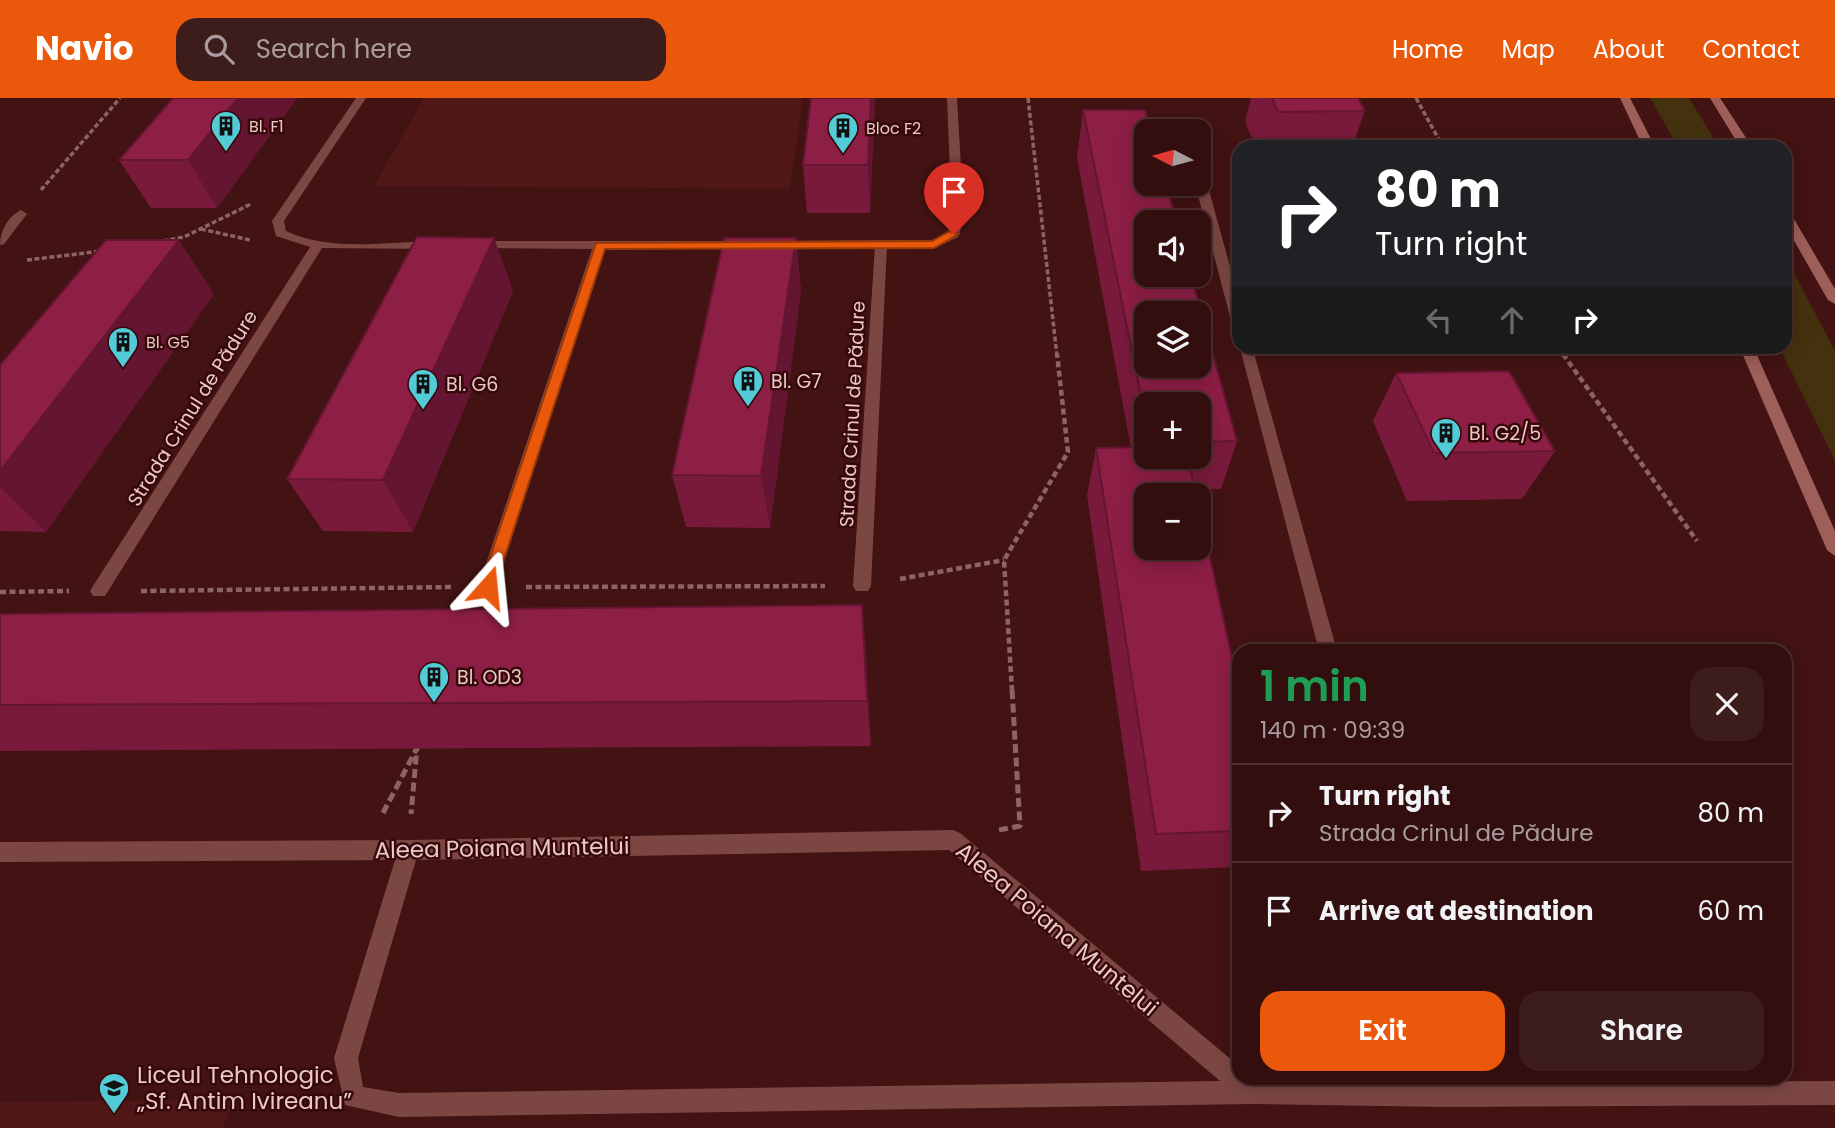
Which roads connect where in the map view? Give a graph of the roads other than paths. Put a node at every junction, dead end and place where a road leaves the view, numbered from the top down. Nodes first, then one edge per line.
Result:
1 (360, 98) edge
2 (952, 98) edge
3 (1625, 98) edge
4 (1715, 98) edge
5 (1646, 140) edge
6 (1742, 140) edge
7 (1204, 196) edge
8 (20, 214) road end
9 (1792, 226) edge
10 (0, 241) edge
11 (318, 245) junction
12 (600, 245) junction
13 (881, 245) junction
14 (1232, 298) edge
15 (1835, 300) edge
16 (1247, 354) edge
17 (1749, 354) edge
18 (1835, 550) edge
19 (862, 586) dead end
20 (488, 587) dead end
21 (99, 591) dead end
22 (1326, 644) edge
23 (408, 849) junction
24 (0, 852) edge
25 (1232, 1075) edge
26 (1244, 1085) edge
27 (1446, 1086) edge
28 (1252, 1092) junction
29 (1835, 1093) edge

1 - 11 street
2 - 13 street
3 - 5 main road
4 - 6 main road
7 - 14 street
8 - 10 street
9 - 15 main road
11 - 12 street
11 - 21 street, Strada Crinul de Pădure
12 - 13 street
12 - 20 street
13 - 19 street, Strada Crinul de Pădure
16 - 22 street
17 - 18 main road
23 - 24 street, Aleea Poiana Muntelui
23 - 25 street, Aleea Poiana Muntelui
23 - 28 street
26 - 28 street, Aleea Poiana Muntelui
27 - 28 street
27 - 29 street

